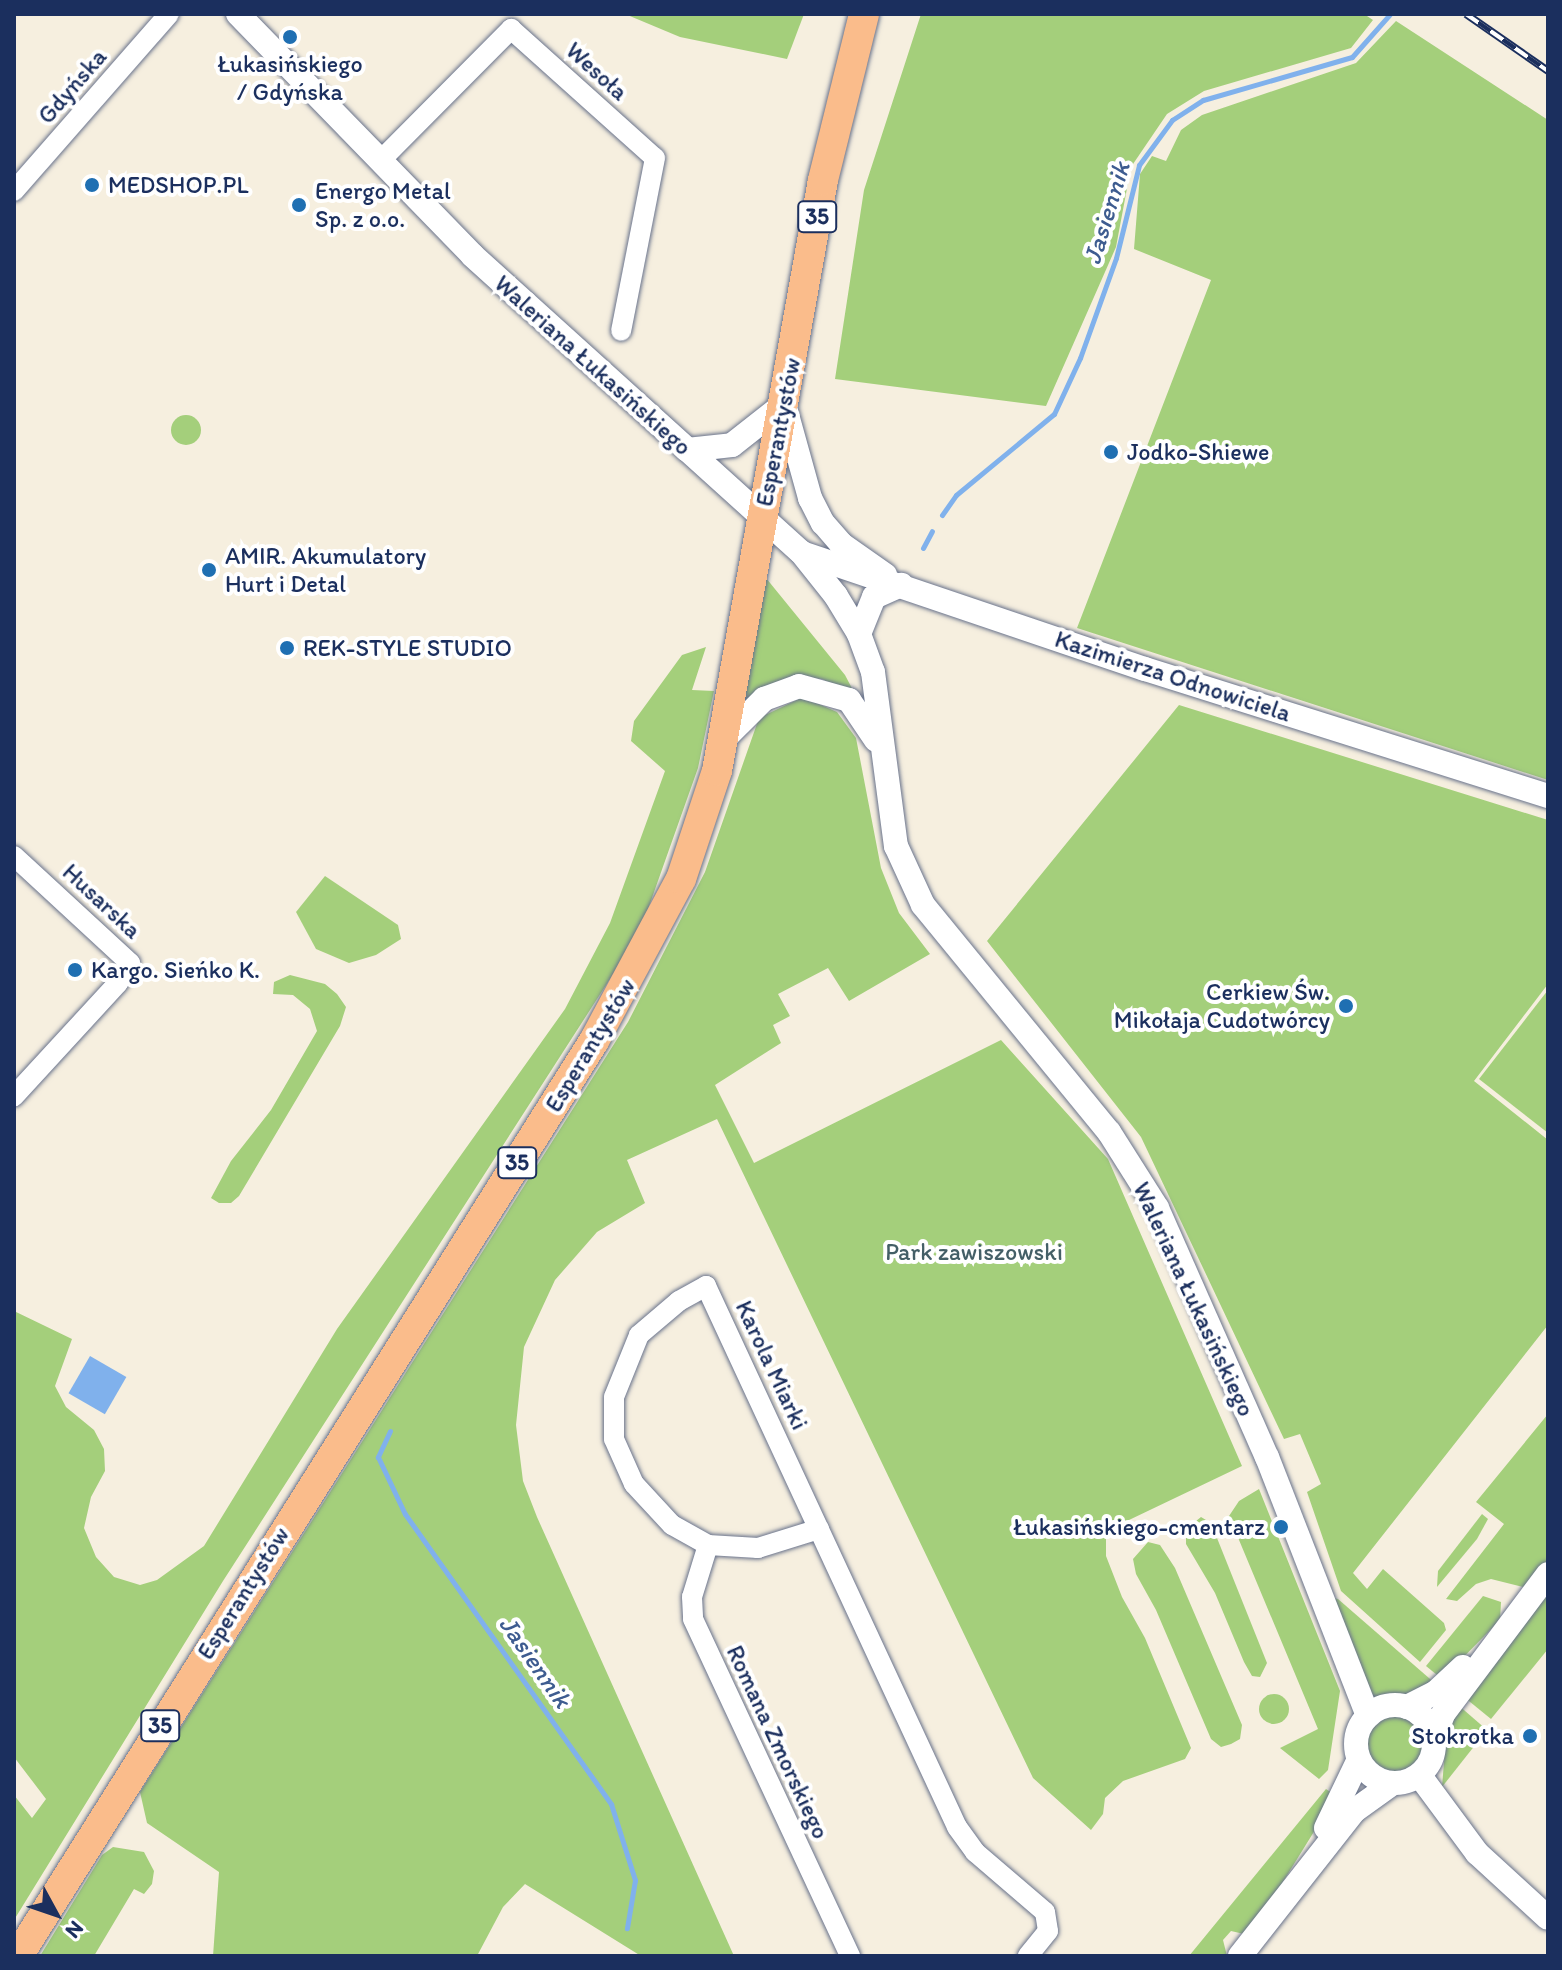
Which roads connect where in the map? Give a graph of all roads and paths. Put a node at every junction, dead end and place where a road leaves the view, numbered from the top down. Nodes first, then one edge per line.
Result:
1 (169, 14) edge
2 (238, 14) edge
3 (864, 14) edge
4 (381, 160) junction
5 (14, 191) edge
6 (621, 331) dead end
7 (784, 404) junction
8 (687, 450) junction
9 (761, 516) junction
10 (801, 552) junction
11 (901, 585) junction
12 (859, 634) junction
13 (724, 739) junction
14 (880, 750) junction
15 (1548, 796) edge
16 (14, 856) edge
17 (14, 1096) edge
18 (819, 1529) junction
19 (708, 1545) junction
20 (1548, 1574) edge
21 (1500, 1634) junction
22 (1407, 1707) junction
23 (1368, 1716) junction
24 (1434, 1739) junction
25 (1359, 1759) junction
26 (1420, 1776) junction
27 (1393, 1783) junction
28 (1305, 1869) junction
29 (1548, 1918) edge
30 (18, 1956) edge
31 (850, 1956) edge
32 (1028, 1956) edge
33 (1240, 1956) edge

1 - 5 street, Gdyńska
2 - 4 street, Waleriana Łukasińskiego
3 - 7 main road, Esperantystów / 35
4 - 6 street, Wesoła
4 - 8 street, Waleriana Łukasińskiego
7 - 8 street
7 - 9 main road, Esperantystów / 35
7 - 11 street
8 - 9 street, Waleriana Łukasińskiego
9 - 10 street, Waleriana Łukasińskiego
9 - 13 main road, Esperantystów / 35
10 - 11 street, Kazimierza Odnowiciela
10 - 12 street, Waleriana Łukasińskiego
11 - 12 street
11 - 15 street, Kazimierza Odnowiciela
12 - 14 street, Waleriana Łukasińskiego
13 - 14 street, Waleriana Łukasińskiego
13 - 30 main road, Esperantystów / 35
14 - 23 street, Waleriana Łukasińskiego
16 - 17 street, Husarska
18 - 19 street, Karola Miarki
18 - 19 street, Karola Miarki
18 - 32 street, Karola Miarki
19 - 31 street, Romana Zmorskiego
20 - 21 street
21 - 22 street
21 - 24 street
22 - 23 street
22 - 24 street
23 - 25 street
24 - 26 street
25 - 27 street
25 - 28 street
26 - 27 street
26 - 29 street
27 - 28 street
28 - 33 street

